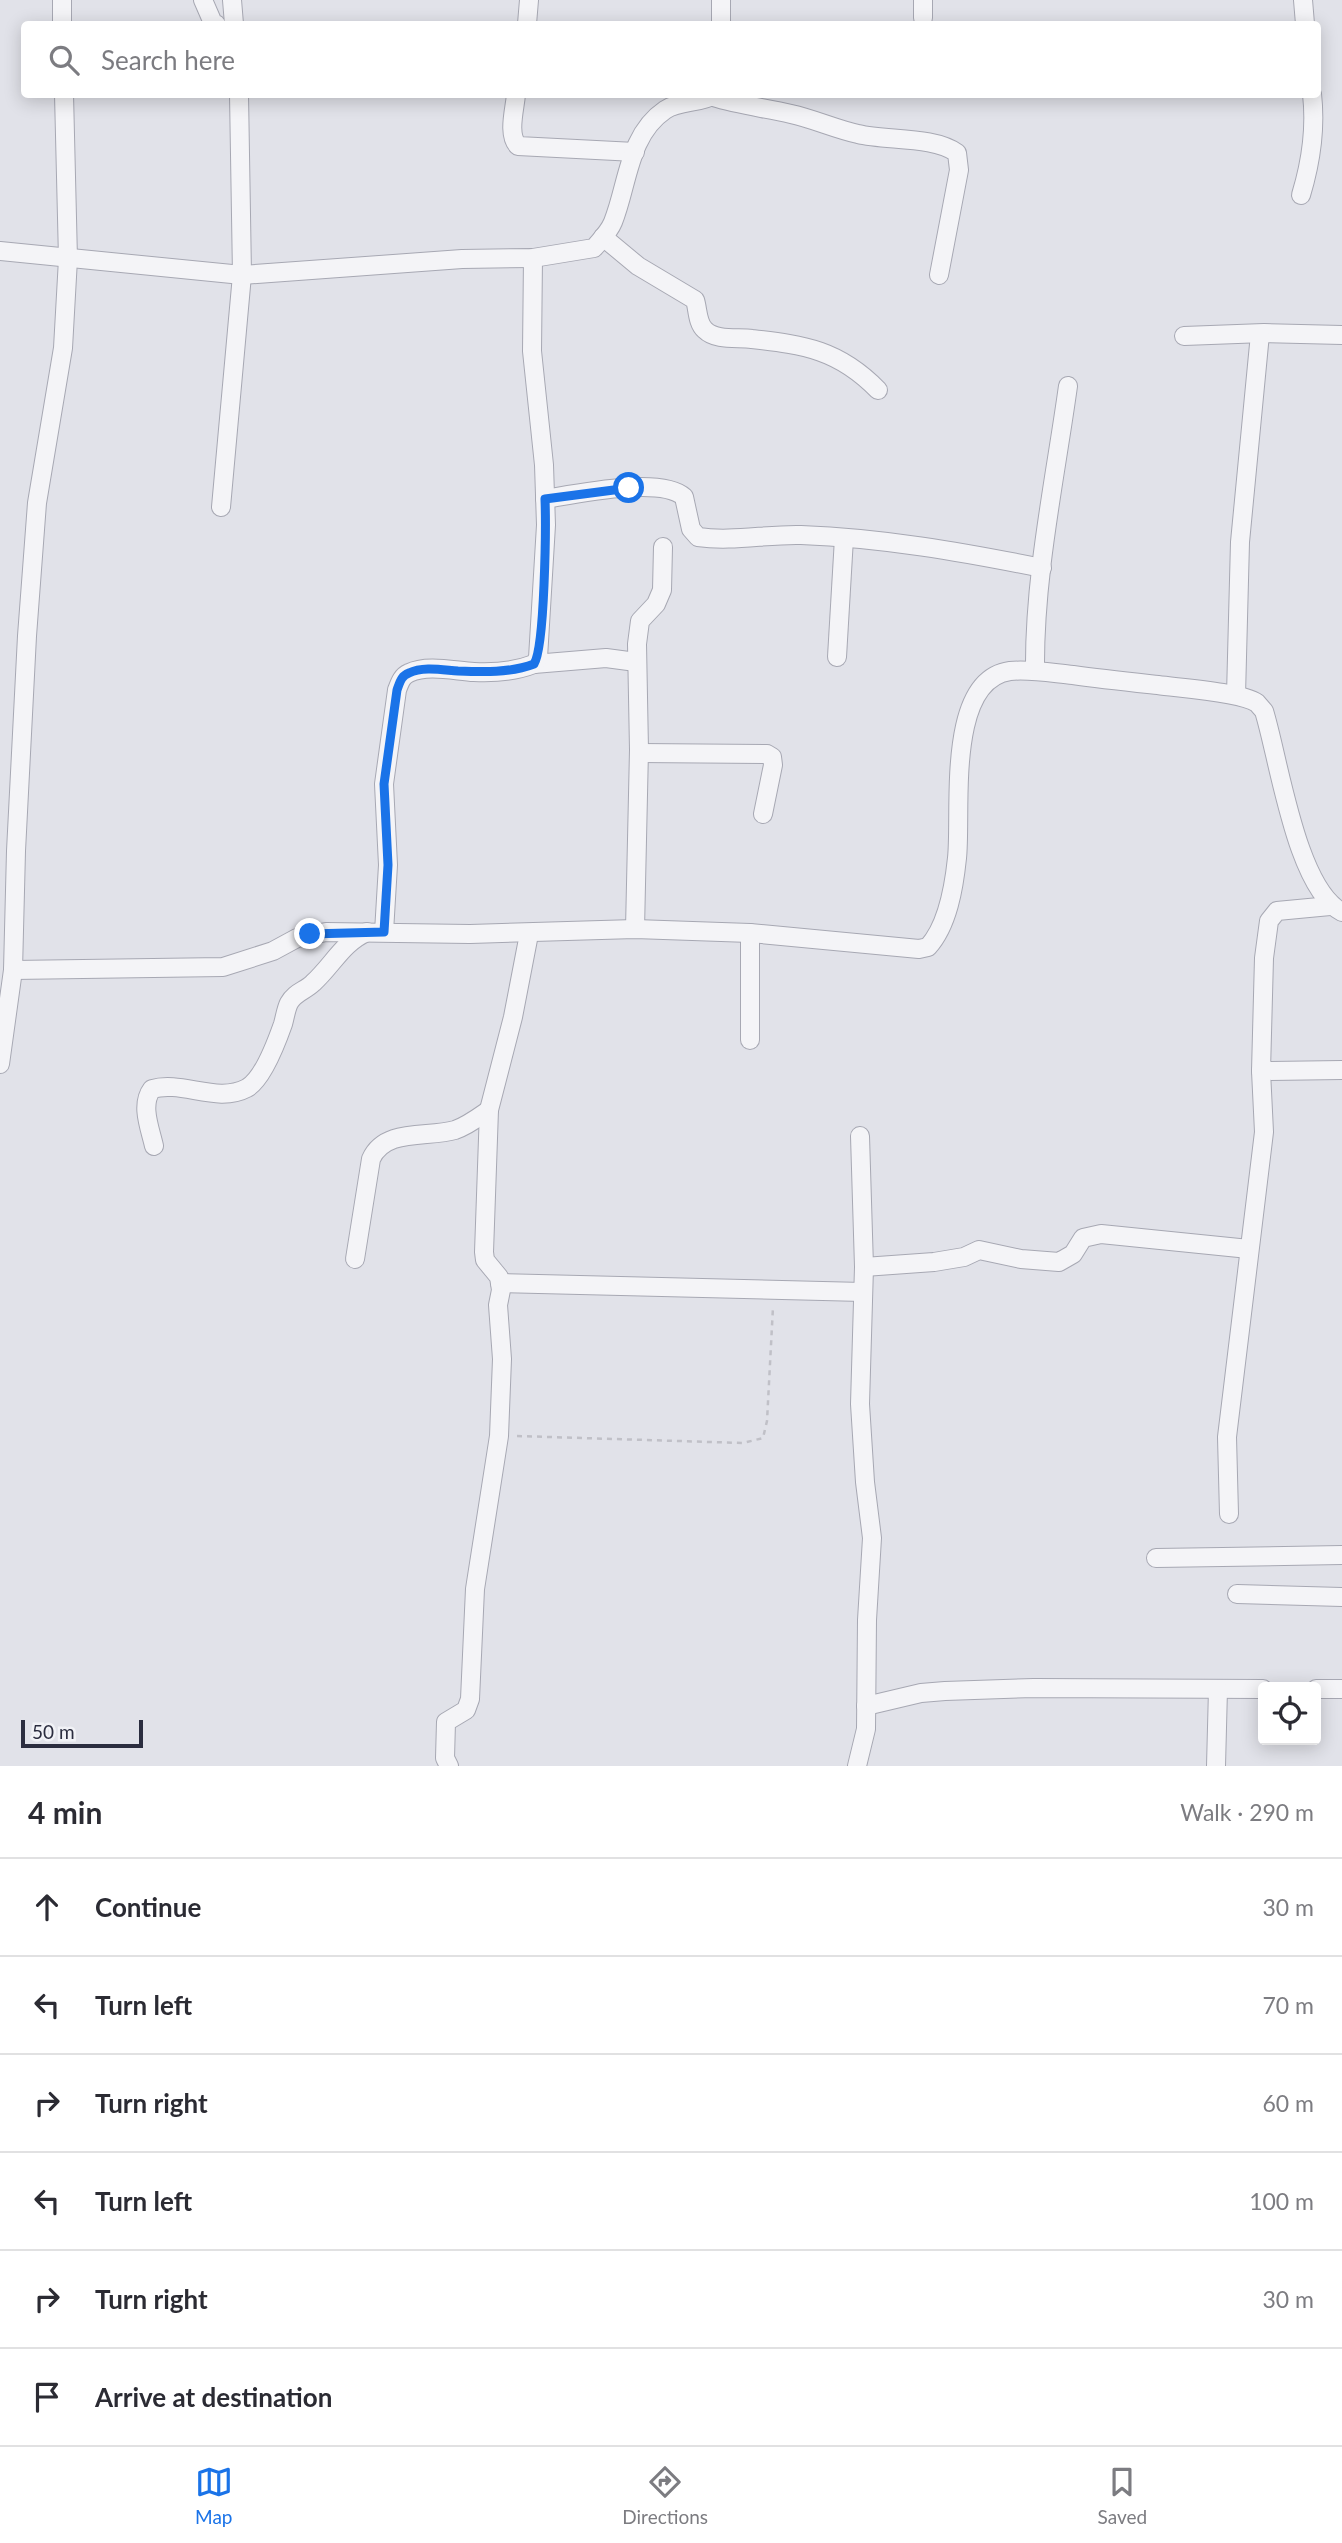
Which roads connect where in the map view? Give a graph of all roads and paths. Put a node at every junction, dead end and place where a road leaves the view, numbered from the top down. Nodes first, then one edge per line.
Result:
1 (62, 0) edge
2 (203, 0) edge
3 (232, 0) edge
4 (529, 0) edge
5 (720, 0) edge
6 (923, 0) edge
7 (1303, 0) edge
8 (923, 19) dead end
9 (62, 21) edge
10 (212, 21) edge
11 (234, 21) edge
12 (527, 21) edge
13 (721, 21) edge
14 (1305, 21) edge
15 (64, 98) edge
16 (239, 98) edge
17 (516, 98) edge
18 (704, 98) edge
19 (720, 98) edge
20 (1312, 98) edge
21 (635, 152) junction
22 (1301, 195) dead end
23 (603, 237) junction
24 (0, 251) edge
25 (533, 258) junction
26 (68, 259) junction
27 (242, 275) junction
28 (939, 275) dead end
29 (1260, 334) junction
30 (1342, 335) edge
31 (1184, 336) dead end
32 (1068, 386) dead end
33 (878, 390) dead end
34 (545, 499) junction
35 (221, 506) dead end
36 (844, 538) junction
37 (663, 547) dead end
38 (1042, 568) junction
39 (837, 657) dead end
40 (636, 662) junction
41 (534, 664) junction
42 (1035, 671) junction
43 (1236, 695) junction
44 (639, 753) junction
45 (763, 814) dead end
46 (1336, 909) edge
47 (635, 929) junction
48 (375, 932) junction
49 (750, 933) junction
50 (529, 934) junction
51 (13, 970) junction
52 (750, 1040) dead end
53 (0, 1064) edge
54 (1342, 1070) edge
55 (1261, 1071) junction
56 (489, 1110) junction
57 (860, 1136) dead end
58 (154, 1146) dead end
59 (1249, 1249) junction
60 (355, 1259) dead end
61 (864, 1267) junction
62 (500, 1283) junction
63 (775, 1290) junction
64 (863, 1292) junction
65 (499, 1436) junction
66 (1229, 1514) dead end
67 (1342, 1555) edge
68 (1156, 1558) dead end
69 (1237, 1594) dead end
70 (1342, 1597) edge
71 (1218, 1689) junction
72 (1258, 1689) edge
73 (1321, 1689) edge
74 (1342, 1689) edge
75 (866, 1706) junction
76 (449, 1766) edge
77 (857, 1766) edge
78 (1216, 1766) edge

1 - 9 street
2 - 10 street
3 - 11 street
4 - 12 street
5 - 13 street
6 - 8 street
7 - 14 street
15 - 26 street
16 - 27 street
17 - 21 street
18 - 21 street
19 - 28 street
20 - 22 street
21 - 23 street
23 - 25 street
23 - 33 street
24 - 26 street
25 - 27 street
25 - 34 street
26 - 27 street
26 - 51 street
27 - 35 street
29 - 30 street
29 - 31 street
29 - 43 street
32 - 38 street
34 - 36 street
34 - 41 street
36 - 38 street
36 - 39 street
37 - 40 street
38 - 42 street
40 - 41 street
40 - 44 street
41 - 48 street
42 - 43 street
42 - 49 street
43 - 46 street
44 - 45 street
44 - 47 street
46 - 55 street
47 - 49 street
47 - 50 street
48 - 50 street
48 - 51 street
48 - 58 street
49 - 52 street
50 - 56 street
51 - 53 street
54 - 55 street
55 - 59 street
56 - 60 street
56 - 62 street
57 - 61 street
59 - 61 street
59 - 66 street
61 - 64 street
62 - 63 street
62 - 65 street
63 - 64 street
63 - 65 path
64 - 75 street
65 - 76 street
67 - 68 street
69 - 70 street
71 - 72 street
71 - 75 street
71 - 78 street
73 - 74 street
75 - 77 street

